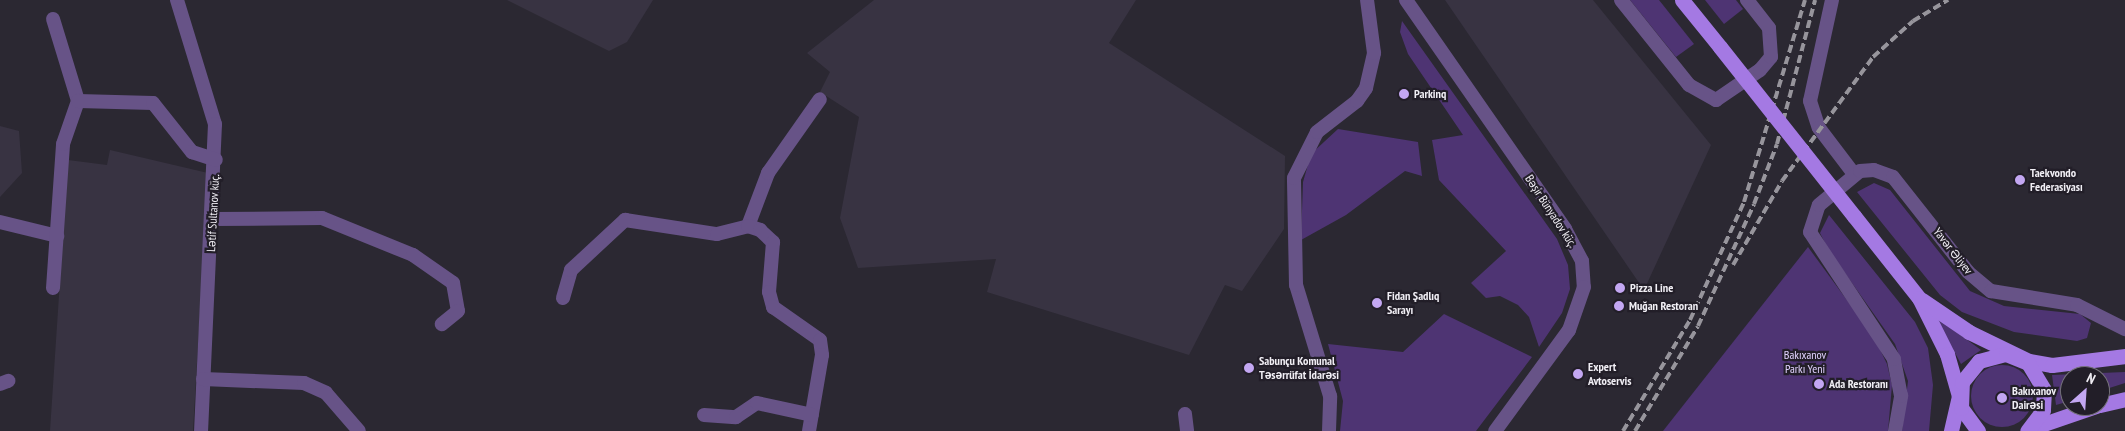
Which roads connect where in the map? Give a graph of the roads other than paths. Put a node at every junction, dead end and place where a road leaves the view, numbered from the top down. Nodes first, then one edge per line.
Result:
1 (177, 0) edge
2 (1367, 0) edge
3 (1406, 0) edge
4 (1621, 0) edge
5 (1682, 0) edge
6 (1747, 0) edge
7 (1832, 0) edge
8 (53, 19) dead end
9 (820, 99) dead end
10 (78, 101) junction
11 (216, 160) junction
12 (1854, 174) junction
13 (214, 219) junction
14 (0, 222) edge
15 (748, 226) junction
16 (57, 236) junction
17 (54, 288) dead end
18 (563, 298) dead end
19 (1919, 298) junction
20 (442, 324) dead end
21 (2125, 329) edge
22 (2125, 356) edge
23 (2019, 358) junction
24 (203, 379) junction
25 (1959, 396) junction
26 (2125, 399) edge
27 (2110, 403) edge
28 (704, 414) dead end
29 (1185, 414) dead end
30 (812, 415) junction
31 (2070, 416) edge
32 (2030, 430) edge
33 (201, 431) edge
34 (359, 431) edge
35 (809, 431) edge
36 (1187, 431) edge
37 (1330, 431) edge
38 (1495, 431) edge
39 (1895, 431) edge
40 (1951, 431) edge
41 (1978, 431) edge

1 - 11 street, Lətif Sultanov küç.
2 - 37 street
3 - 38 street, Bəşir Bünyadov küç.
4 - 6 street
5 - 19 main road, bridge
7 - 12 street
8 - 10 street
9 - 15 street
10 - 11 street
10 - 16 street
11 - 13 street, Lətif Sultanov küç.
12 - 21 street, Yavər Əliyev
12 - 39 street
13 - 20 street
13 - 24 street, Lətif Sultanov küç.
14 - 16 street
15 - 18 street
15 - 30 street
16 - 17 street
19 - 23 main road
19 - 25 main road
22 - 23 main road
23 - 25 main road
23 - 32 main road
24 - 33 street, Lətif Sultanov küç.
24 - 34 street
25 - 40 main road
25 - 41 main road
26 - 27 main road
28 - 30 street
29 - 36 street
30 - 35 street
31 - 32 main road

